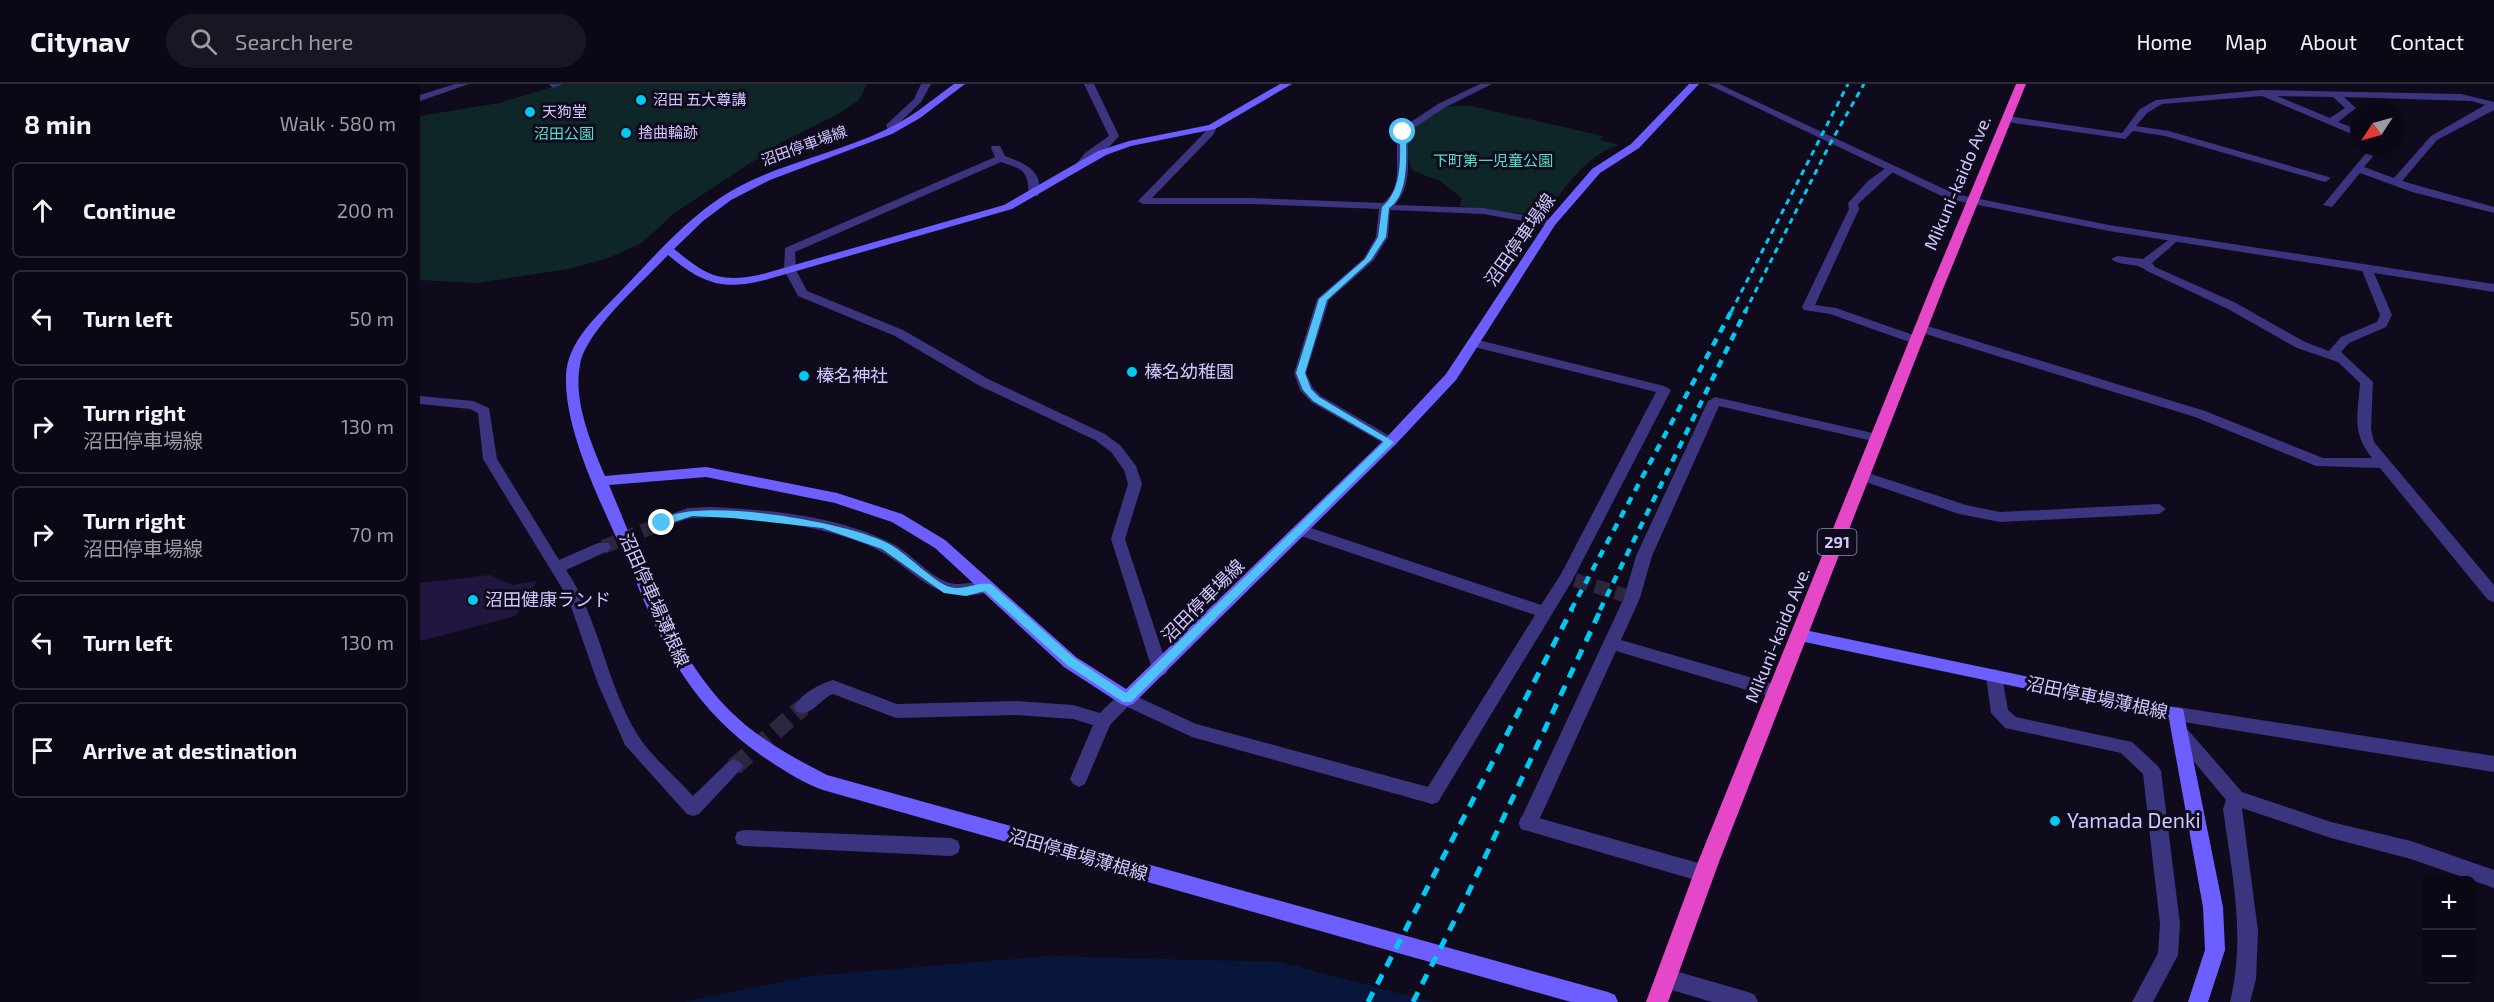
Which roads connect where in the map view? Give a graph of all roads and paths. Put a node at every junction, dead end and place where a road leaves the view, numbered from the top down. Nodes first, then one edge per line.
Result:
1 (464, 84) edge
2 (926, 84) edge
3 (960, 84) edge
4 (1089, 84) edge
5 (1287, 84) edge
6 (1487, 84) edge
7 (1694, 84) edge
8 (1712, 84) edge
9 (2021, 84) edge
10 (2228, 84) edge
11 (2385, 84) edge
12 (2284, 88) edge
13 (2316, 88) edge
14 (2261, 92) junction
15 (2243, 93) junction
16 (2334, 93) junction
17 (2494, 94) edge
18 (2387, 96) junction
19 (420, 98) edge
20 (2491, 105) edge
21 (2007, 119) junction
22 (2331, 122) junction
23 (1212, 127) junction
24 (2130, 129) junction
25 (892, 130) junction
26 (2350, 130) edge
27 (2369, 156) edge
28 (1081, 164) junction
29 (1891, 169) junction
30 (2359, 169) junction
31 (2325, 180) dead end
32 (2396, 182) junction
33 (1034, 194) junction
34 (1971, 201) junction
35 (2328, 205) dead end
36 (1385, 207) junction
37 (2494, 210) edge
38 (1551, 223) junction
39 (2175, 238) junction
40 (668, 250) junction
41 (2117, 259) dead end
42 (2145, 264) junction
43 (2367, 268) junction
44 (790, 270) junction
45 (2494, 288) edge
46 (1918, 334) junction
47 (1474, 344) junction
48 (2340, 359) junction
49 (420, 400) edge
50 (1877, 438) junction
51 (1390, 442) junction
52 (2384, 463) junction
53 (1862, 476) junction
54 (602, 481) junction
55 (2159, 509) dead end
56 (662, 523) tunnel mouth
57 (1300, 530) junction
58 (603, 547) tunnel mouth
59 (556, 568) junction
60 (987, 587) junction
61 (2494, 595) edge
62 (1546, 613) junction
63 (1800, 635) junction
64 (1610, 644) junction
65 (1160, 669) junction
66 (1994, 676) junction
67 (1777, 692) junction
68 (1127, 699) junction
69 (802, 707) tunnel mouth
70 (2177, 714) junction
71 (1103, 721) junction
72 (2182, 735) junction
73 (2494, 764) edge
74 (734, 767) tunnel mouth
75 (1079, 779) dead end
76 (2236, 798) junction
77 (744, 838) dead end
78 (951, 847) dead end
79 (1702, 873) junction
80 (2494, 879) edge
81 (1665, 978) junction
82 (1608, 1002) edge
83 (1657, 1002) edge
84 (1748, 1002) edge
85 (2142, 1002) edge
86 (2198, 1002) edge
87 (2240, 1002) edge

1 - 19 street
2 - 25 street
3 - 25 main road, 沼田停車場線
4 - 28 street
5 - 23 main road
6 - 36 street
7 - 38 main road, 沼田停車場線
8 - 29 street
9 - 21 highway, Mikuni-kaido Ave. / 291
10 - 15 street
11 - 18 street
12 - 13 street
12 - 14 street
13 - 16 street
14 - 15 street
14 - 22 street
15 - 24 street
16 - 18 street
16 - 22 street
17 - 20 street
18 - 20 street
20 - 32 street
21 - 24 street
21 - 34 highway, Mikuni-kaido Ave. / 291
22 - 26 street
23 - 28 main road
23 - 36 street
24 - 31 street
25 - 40 main road, 沼田停車場線
27 - 30 street
28 - 33 main road
29 - 34 street
29 - 46 street
30 - 32 street
30 - 35 street
32 - 37 street
33 - 44 main road
33 - 44 street
34 - 39 street
34 - 46 highway, Mikuni-kaido Ave. / 291
36 - 38 street
36 - 51 street
38 - 47 main road, 沼田停車場線
39 - 42 street
39 - 43 street
40 - 44 main road
40 - 54 main road, 沼田停車場薄根線
41 - 42 street
42 - 48 street
43 - 45 street
43 - 48 street
44 - 65 street
46 - 50 highway, Mikuni-kaido Ave. / 291
46 - 52 street
47 - 51 main road, 沼田停車場線
47 - 62 street
48 - 52 street
49 - 59 street
50 - 53 highway, Mikuni-kaido Ave. / 291
50 - 64 street
51 - 57 main road, 沼田停車場線
52 - 61 street
53 - 55 street
53 - 63 highway, Mikuni-kaido Ave. / 291
54 - 60 main road
54 - 82 main road, 沼田停車場薄根線
56 - 60 street
57 - 62 street
57 - 65 main road, 沼田停車場線
58 - 59 street
59 - 74 street
60 - 68 main road
62 - 68 street
63 - 66 main road, 沼田停車場薄根線
63 - 67 highway, Mikuni-kaido Ave. / 291
64 - 67 street
64 - 79 street
65 - 68 main road, 沼田停車場線
66 - 70 main road, 沼田停車場薄根線
66 - 85 street
67 - 79 highway, Mikuni-kaido Ave. / 291
68 - 71 street
69 - 71 street
70 - 72 main road, 沼田停車場薄根線
70 - 73 street
71 - 75 street
72 - 76 street
72 - 86 main road, 沼田停車場薄根線
76 - 80 street
76 - 87 street
77 - 78 street
79 - 81 highway, Mikuni-kaido Ave. / 291
81 - 83 highway, Mikuni-kaido Ave. / 291
81 - 84 street

